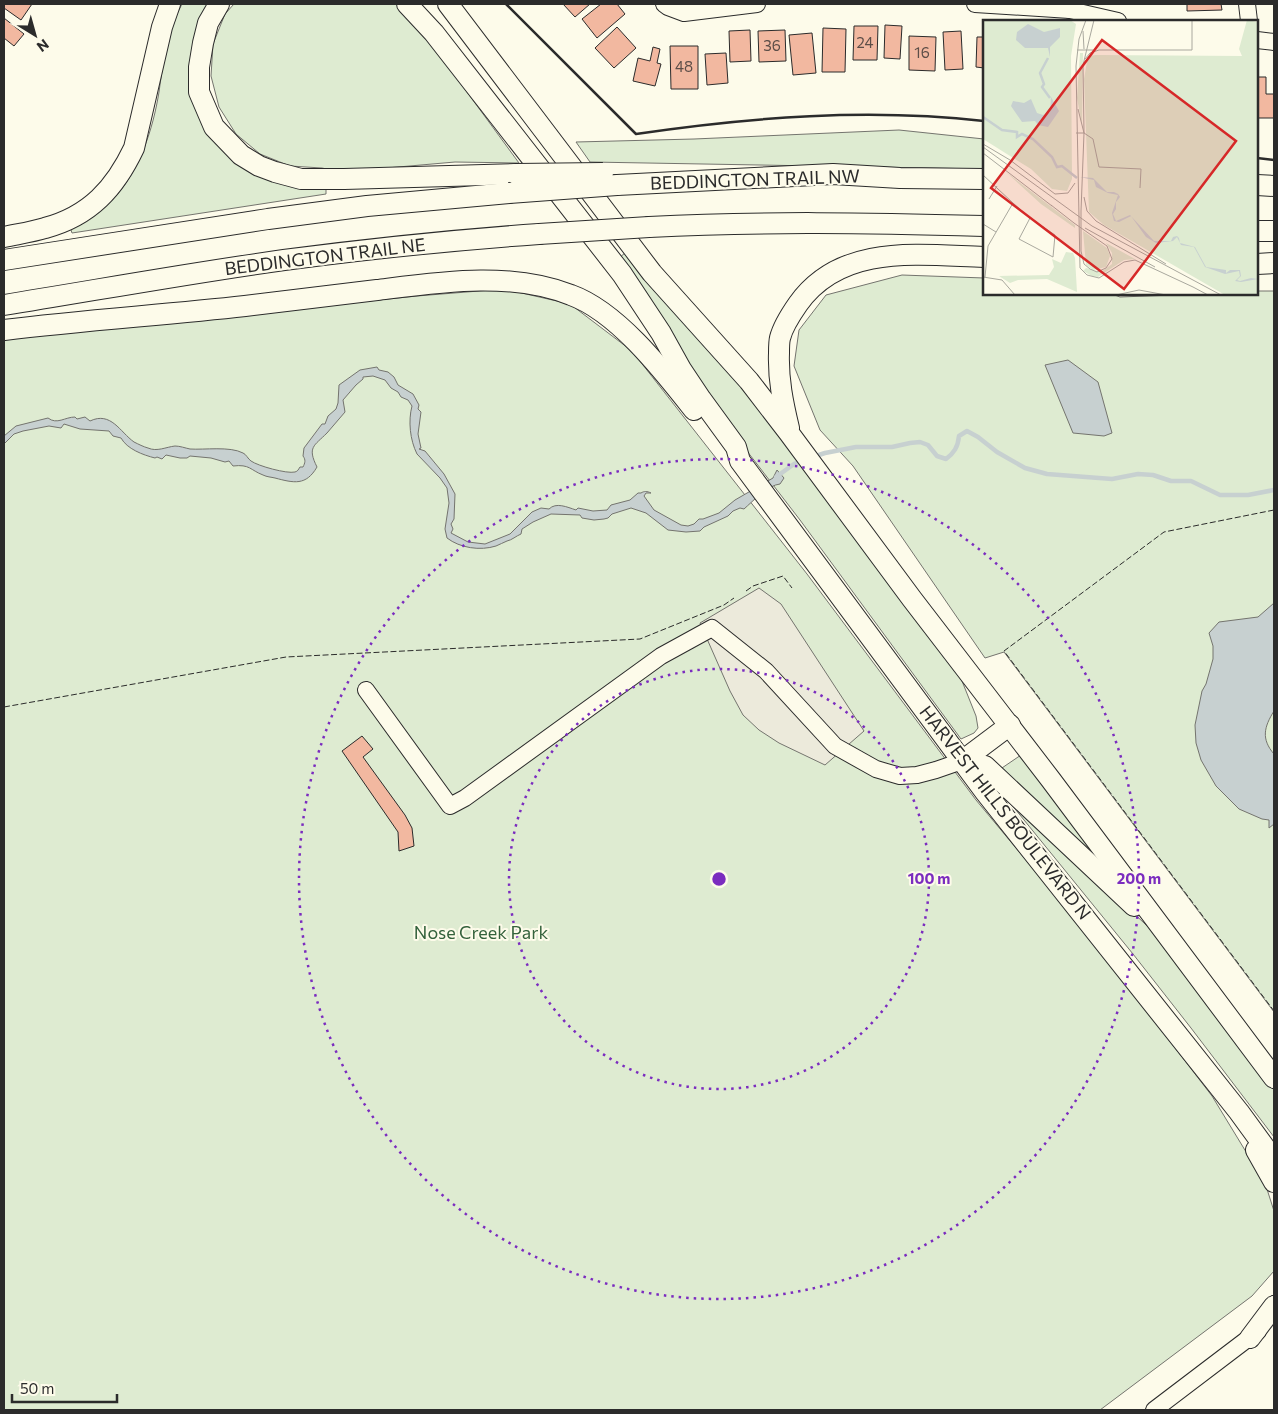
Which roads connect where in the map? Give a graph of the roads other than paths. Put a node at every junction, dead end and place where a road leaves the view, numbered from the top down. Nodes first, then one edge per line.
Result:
1 (170, 4) edge
2 (219, 4) edge
3 (407, 4) edge
4 (448, 4) edge
5 (664, 4) edge
6 (757, 4) edge
7 (975, 4) edge
8 (1247, 4) edge
9 (1070, 7) edge
10 (1115, 20) edge
11 (1248, 20) edge
12 (1258, 40) edge
13 (1274, 42) edge
14 (613, 179) junction
15 (983, 179) edge
16 (1258, 186) edge
17 (1274, 186) edge
18 (983, 226) edge
19 (1258, 231) edge
20 (1274, 231) edge
21 (4, 237) edge
22 (983, 257) edge
23 (4, 260) edge
24 (1258, 264) edge
25 (1274, 264) edge
26 (4, 305) edge
27 (4, 330) edge
28 (790, 432) junction
29 (740, 461) junction
30 (366, 690) dead end
31 (1010, 725) junction
32 (962, 761) junction
33 (1177, 948) junction
34 (1274, 1078) edge
35 (1243, 1118) junction
36 (1274, 1160) edge
37 (1274, 1182) edge
38 (1274, 1306) edge
39 (1274, 1320) edge
40 (1250, 1338) junction
41 (1154, 1410) edge

1 - 21 main road
2 - 14 main road, bridge
3 - 29 main road
4 - 28 main road
5 - 6 street
7 - 9 street
8 - 11 street
9 - 10 street
12 - 13 street
14 - 15 main road, BEDDINGTON TRAIL NW
14 - 23 main road, bridge
16 - 17 main road
18 - 26 main road, BEDDINGTON TRAIL NE, bridge
19 - 20 main road
22 - 28 main road
24 - 25 main road
27 - 29 main road
28 - 31 main road
29 - 32 main road, HARVEST HILLS BOULEVARD N
30 - 32 street
31 - 32 main road
31 - 33 main road
32 - 33 main road
32 - 35 main road, HARVEST HILLS BOULEVARD N
33 - 34 main road
35 - 36 main road, HARVEST HILLS BOULEVARD N
35 - 37 main road
38 - 40 main road
39 - 40 street
40 - 41 street

